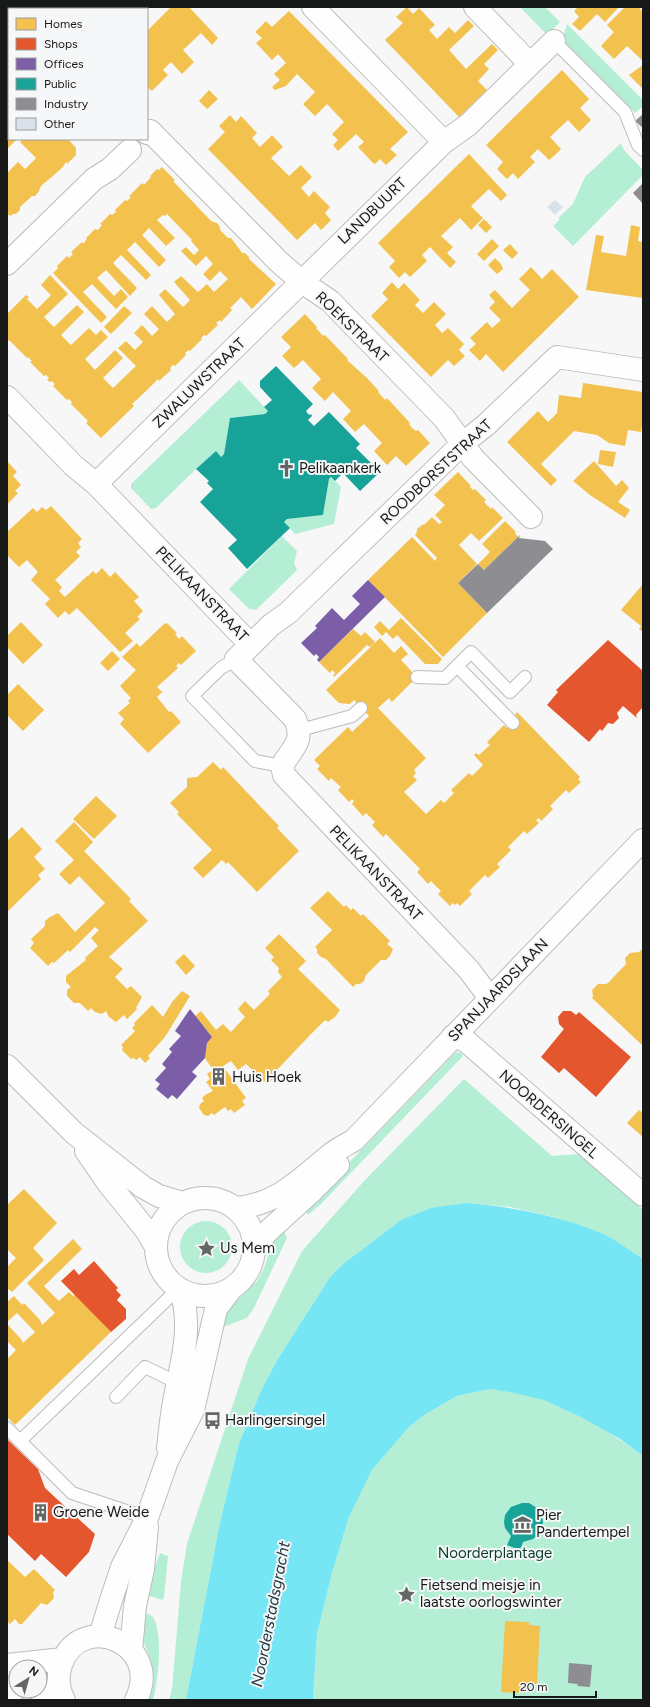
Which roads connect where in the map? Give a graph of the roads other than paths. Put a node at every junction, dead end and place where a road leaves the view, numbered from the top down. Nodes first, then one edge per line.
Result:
1 (313, 7) edge
2 (475, 7) edge
3 (554, 41) joint
4 (530, 64) junction
5 (148, 132) edge
6 (444, 142) junction
7 (130, 143) edge
8 (643, 150) edge
9 (7, 264) edge
10 (302, 282) junction
11 (643, 370) edge
12 (7, 397) edge
13 (462, 444) junction
14 (96, 484) junction
15 (530, 516) dead end
16 (243, 652) junction
17 (457, 666) junction
18 (417, 677) dead end
19 (525, 677) dead end
20 (361, 708) dead end
21 (512, 723) dead end
22 (300, 730) junction
23 (282, 766) junction
24 (643, 840) edge
25 (490, 998) junction
26 (453, 1036) junction
27 (7, 1066) edge
28 (74, 1134) junction
29 (354, 1140) junction
30 (643, 1195) edge
31 (183, 1203) junction
32 (235, 1208) junction
33 (156, 1247) junction
34 (255, 1248) junction
35 (179, 1289) junction
36 (231, 1289) junction
37 (178, 1383) junction
38 (116, 1397) dead end
39 (7, 1428) edge
40 (20, 1441) junction
41 (167, 1461) junction
42 (147, 1518) junction
43 (100, 1636) junction
44 (131, 1651) junction
45 (63, 1659) junction
46 (7, 1664) edge
47 (55, 1695) edge
48 (136, 1700) edge

1 - 6 street
2 - 4 street
3 - 4 street, LANDBUURT
3 - 8 lane
4 - 6 street, LANDBUURT
5 - 10 street, ROEKSTRAAT
6 - 10 street, LANDBUURT
7 - 9 street
10 - 13 street, ROEKSTRAAT
10 - 14 street, ZWALUWSTRAAT
11 - 13 street, ROODBORSTSTRAAT
12 - 14 street, PELIKAANSTRAAT
13 - 15 street, ROEKSTRAAT
13 - 16 street, ROODBORSTSTRAAT
14 - 16 street, PELIKAANSTRAAT
16 - 22 street, PELIKAANSTRAAT
16 - 23 lane
17 - 18 lane
17 - 19 lane
17 - 21 lane
20 - 22 lane
22 - 23 street
23 - 25 street, PELIKAANSTRAAT
24 - 25 street, SPANJAARDSLAAN
25 - 26 street, SPANJAARDSLAAN
26 - 29 street, SPANJAARDSLAAN
26 - 30 street, NOORDERSINGEL
27 - 28 street
28 - 31 street
28 - 33 street
29 - 32 street, SPANJAARDSLAAN
29 - 34 street, SPANJAARDSLAAN
31 - 32 street
31 - 33 street
32 - 34 street
33 - 35 street
34 - 36 street
35 - 36 street
35 - 37 street
35 - 40 lane
36 - 41 street
37 - 38 lane
37 - 41 street
39 - 40 lane
40 - 42 lane
41 - 42 street
42 - 43 street
42 - 44 street
43 - 44 street
43 - 45 street
44 - 48 street
45 - 46 street
45 - 47 street

